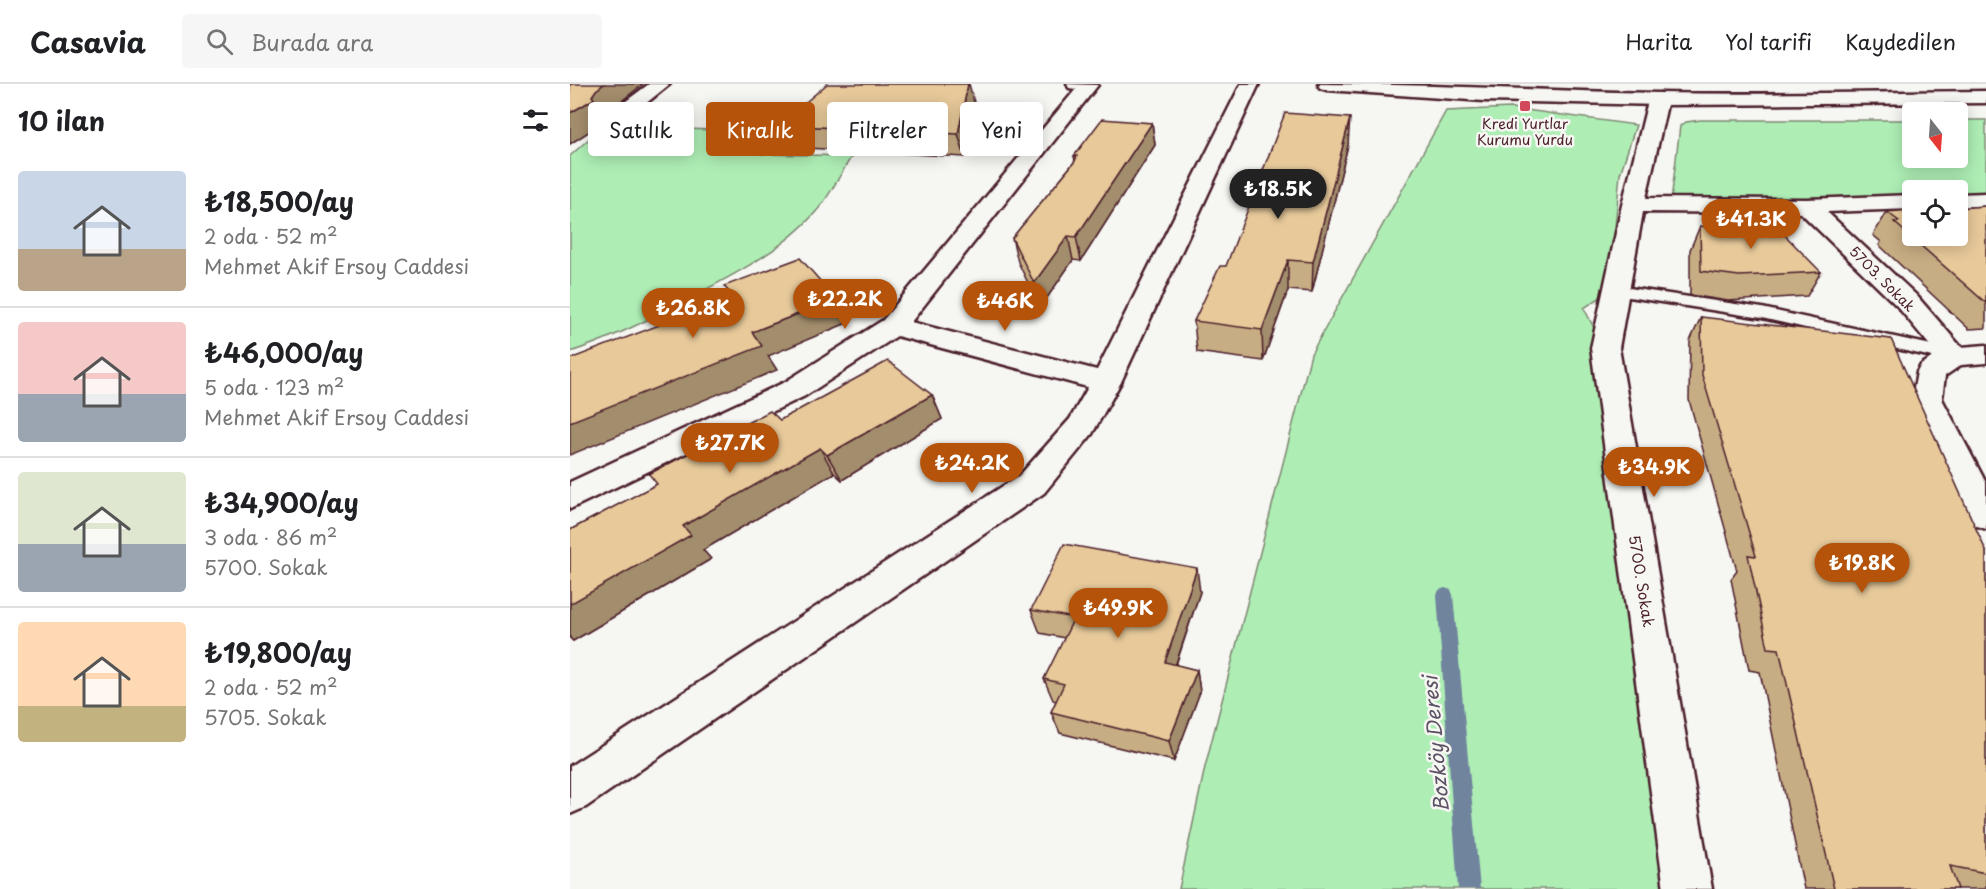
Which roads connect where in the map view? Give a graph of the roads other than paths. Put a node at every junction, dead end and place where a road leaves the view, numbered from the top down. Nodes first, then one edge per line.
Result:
1 (662, 84) edge
2 (1076, 84) edge
3 (1250, 84) edge
4 (1327, 84) edge
5 (1986, 97) edge
6 (1661, 99) junction
7 (637, 102) edge
8 (1986, 200) edge
9 (1968, 201) edge
10 (1902, 202) edge
11 (1633, 205) junction
12 (1807, 206) junction
13 (1616, 291) junction
14 (893, 326) junction
15 (1986, 354) edge
16 (1953, 356) junction
17 (1106, 382) junction
18 (570, 496) edge
19 (1986, 516) edge
20 (570, 792) edge
21 (1688, 889) edge

1 - 7 street
2 - 14 street
3 - 17 street
4 - 6 street
5 - 6 street
6 - 11 street, 5700. Sokak
8 - 9 street
10 - 12 street
11 - 12 street
11 - 13 street, 5700. Sokak
12 - 16 street, 5703. Sokak
13 - 16 lane
13 - 21 street, 5700. Sokak
14 - 17 street
14 - 18 street
15 - 16 street
16 - 19 street
17 - 20 street

